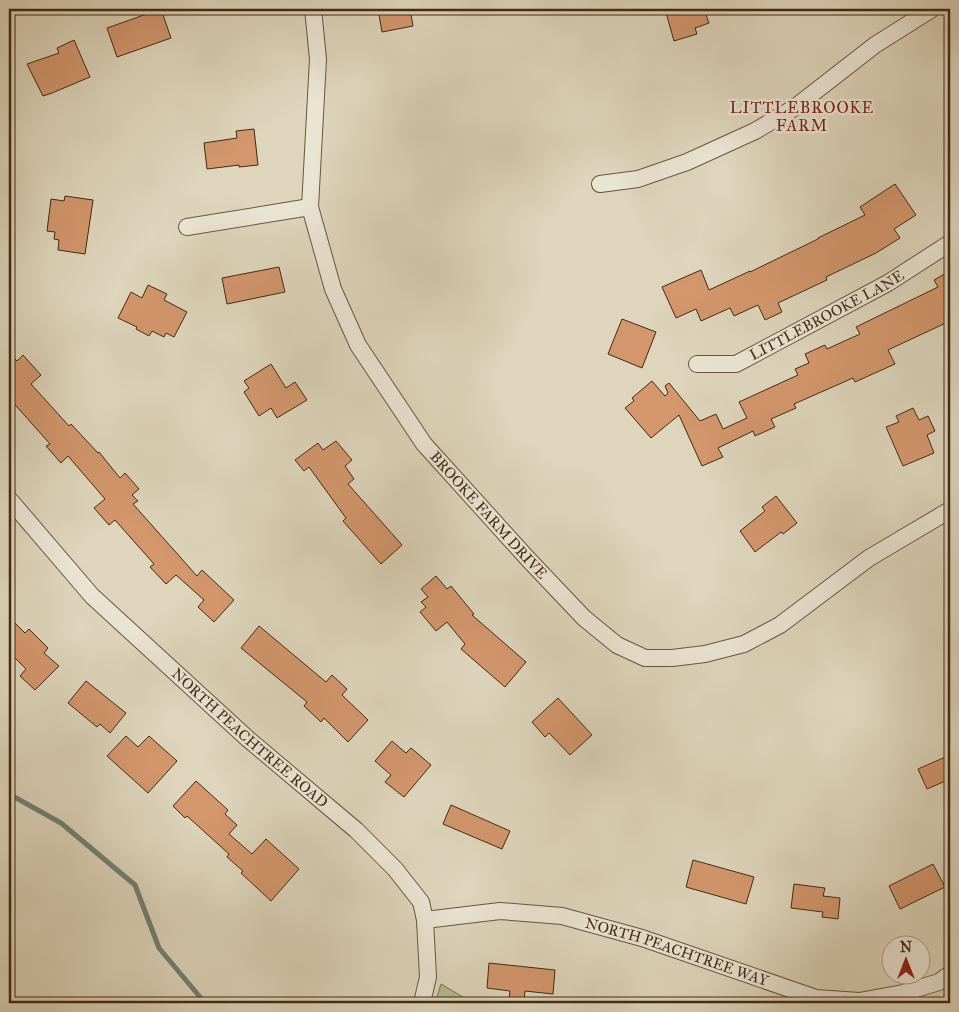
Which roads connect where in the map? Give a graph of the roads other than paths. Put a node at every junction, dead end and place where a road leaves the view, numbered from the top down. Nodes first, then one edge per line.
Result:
1 (313, 9) edge
2 (932, 9) edge
3 (600, 184) dead end
4 (310, 207) junction
5 (187, 226) dead end
6 (950, 243) edge
7 (697, 364) dead end
8 (9, 499) edge
9 (950, 510) edge
10 (425, 920) junction
11 (950, 974) edge
12 (897, 997) edge
13 (422, 1003) edge
14 (918, 1003) edge

1 - 4 street, BROOKE FARM DRIVE
2 - 3 street
4 - 5 street
4 - 9 street, BROOKE FARM DRIVE
6 - 7 street, LITTLEBROOKE LANE
8 - 10 street, NORTH PEACHTREE ROAD
10 - 12 street, NORTH PEACHTREE WAY
10 - 13 street, NORTH PEACHTREE ROAD
11 - 12 street, NORTH PEACHTREE WAY
12 - 14 lane

